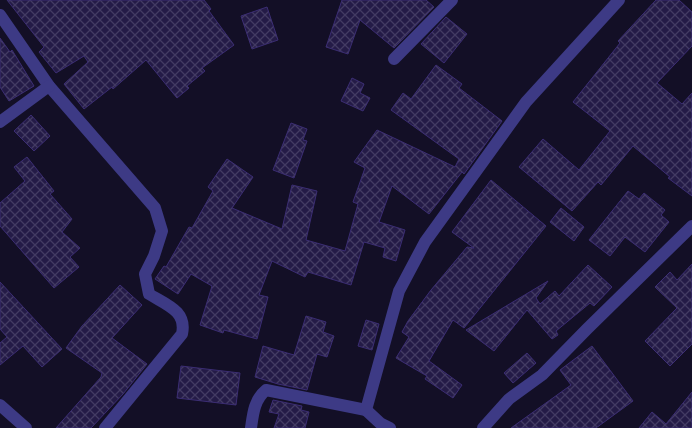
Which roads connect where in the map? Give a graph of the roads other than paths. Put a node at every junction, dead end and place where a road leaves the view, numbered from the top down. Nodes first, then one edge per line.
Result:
1 (452, 0) edge
2 (619, 0) edge
3 (0, 15) edge
4 (394, 59) dead end
5 (49, 86) junction
6 (0, 122) edge
7 (692, 226) edge
8 (0, 404) edge
9 (366, 410) junction
10 (26, 428) edge
11 (105, 428) edge
12 (250, 428) edge
13 (390, 428) edge
14 (483, 428) edge

1 - 4 street
2 - 9 street
3 - 5 street
5 - 6 street
5 - 11 street
7 - 14 street
8 - 10 street
9 - 12 street
9 - 13 street

